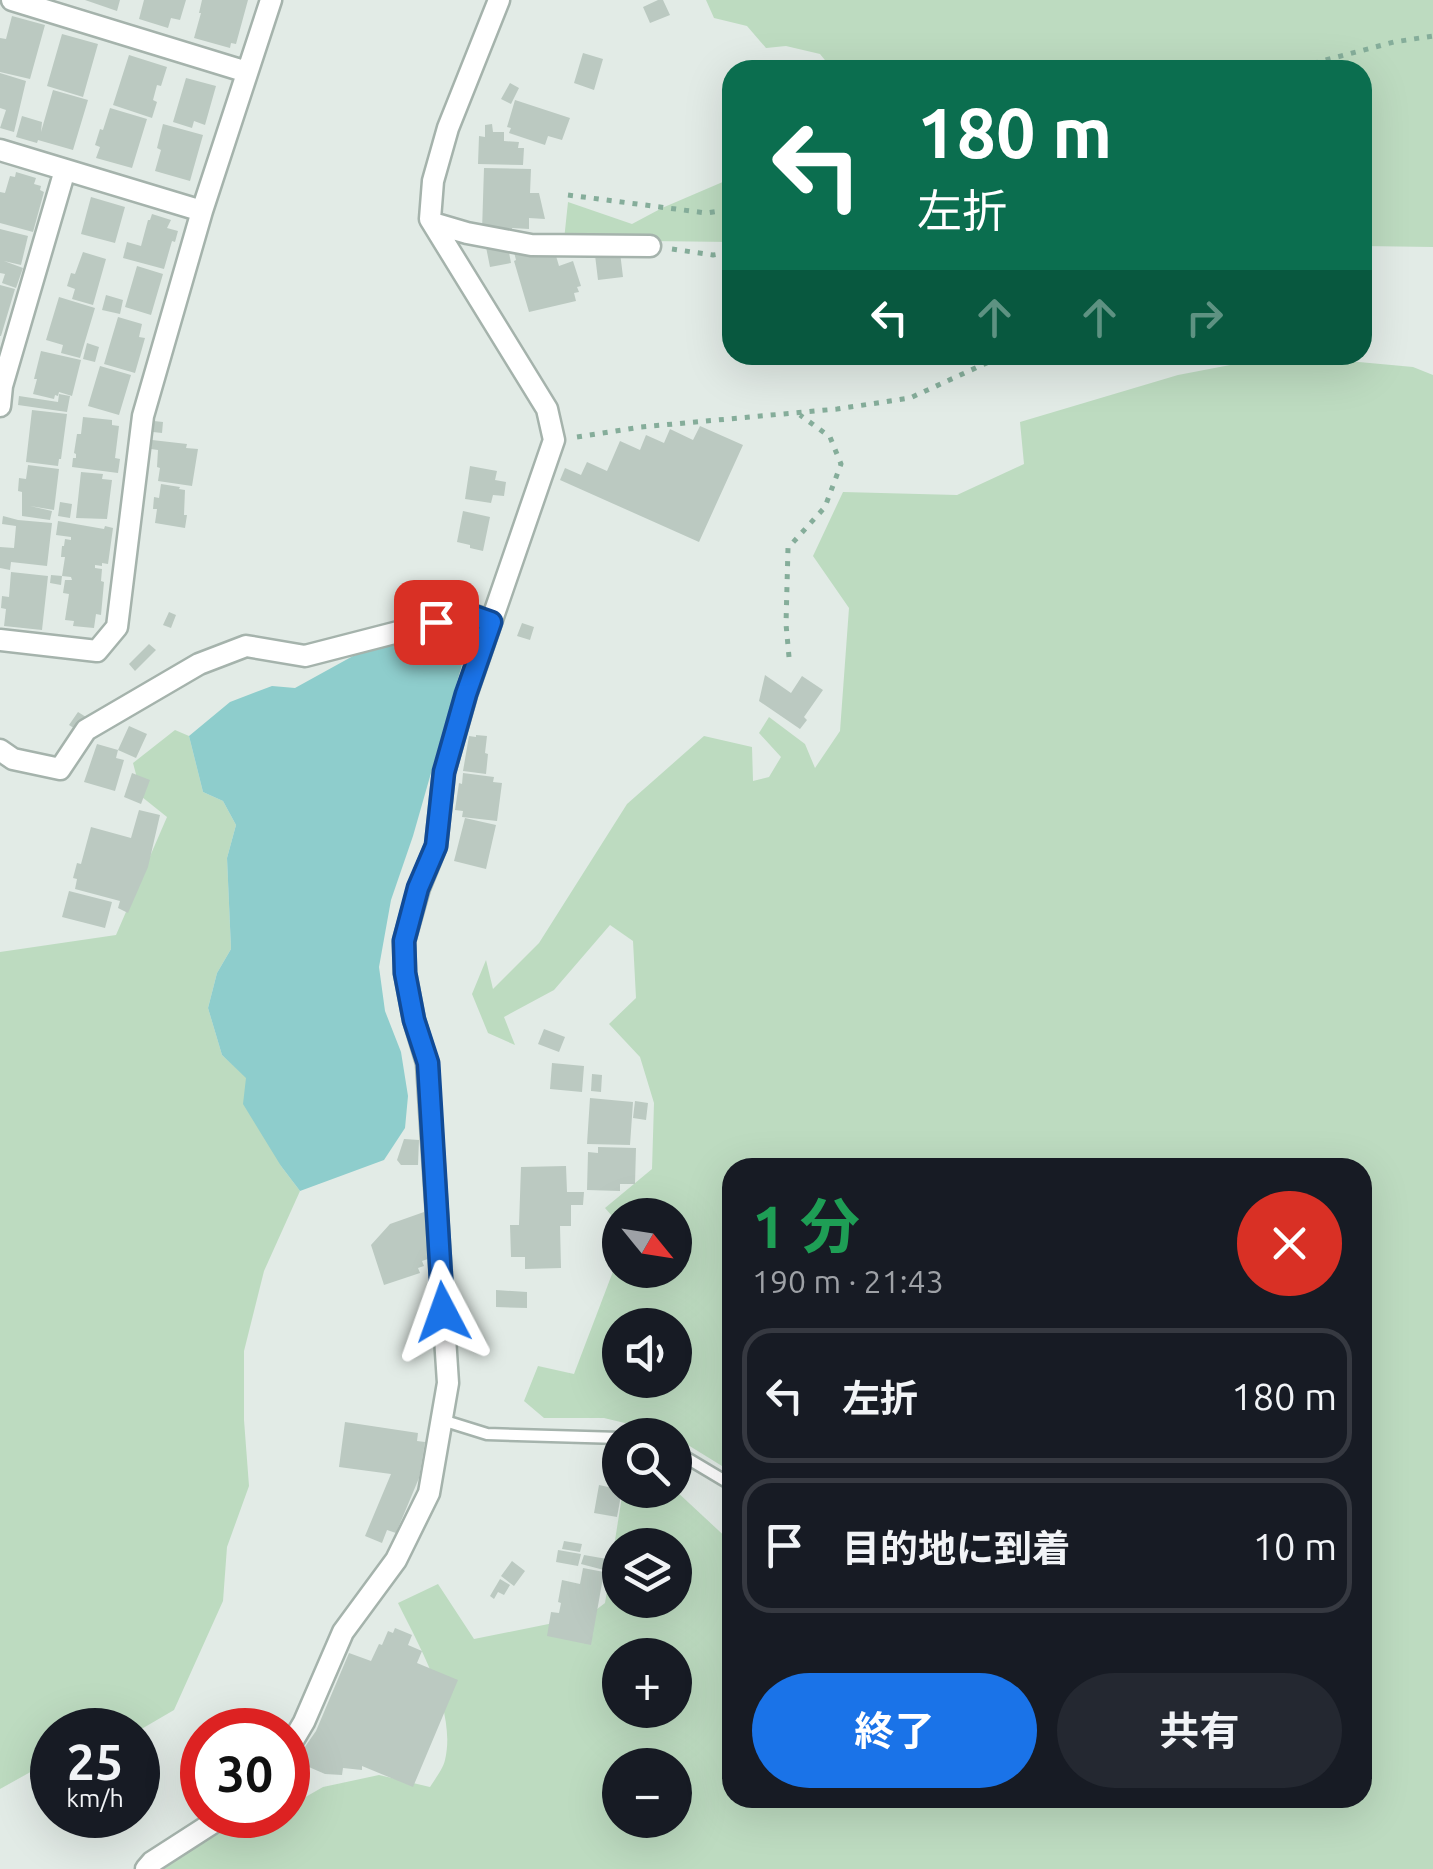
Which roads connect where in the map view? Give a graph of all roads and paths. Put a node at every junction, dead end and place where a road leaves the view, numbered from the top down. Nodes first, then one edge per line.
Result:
1 (12, 0) edge
2 (271, 0) edge
3 (499, 0) edge
4 (1433, 36) edge
5 (1326, 60) edge
6 (247, 72) junction
7 (0, 150) edge
8 (65, 170) junction
9 (568, 194) dead end
10 (722, 210) edge
11 (202, 211) junction
12 (432, 223) junction
13 (650, 246) joint
14 (722, 254) edge
15 (982, 365) edge
16 (0, 406) edge
17 (797, 413) junction
18 (554, 440) junction
19 (491, 622) junction
20 (0, 640) edge
21 (788, 657) dead end
22 (0, 750) edge
23 (442, 1420) junction
24 (602, 1437) edge
25 (692, 1461) edge
26 (722, 1479) edge
27 (310, 1708) edge
28 (189, 1838) edge
29 (146, 1869) edge

1 - 6 street
2 - 6 street
3 - 12 street
4 - 5 path
6 - 11 street
7 - 8 street
8 - 11 street
8 - 16 street
9 - 10 path
11 - 20 street
12 - 13 street
12 - 18 street
13 - 14 path
15 - 17 path
17 - 18 path
17 - 21 path
18 - 19 street
19 - 22 street
19 - 23 street
23 - 24 lane
23 - 27 street
25 - 26 lane
28 - 29 street

